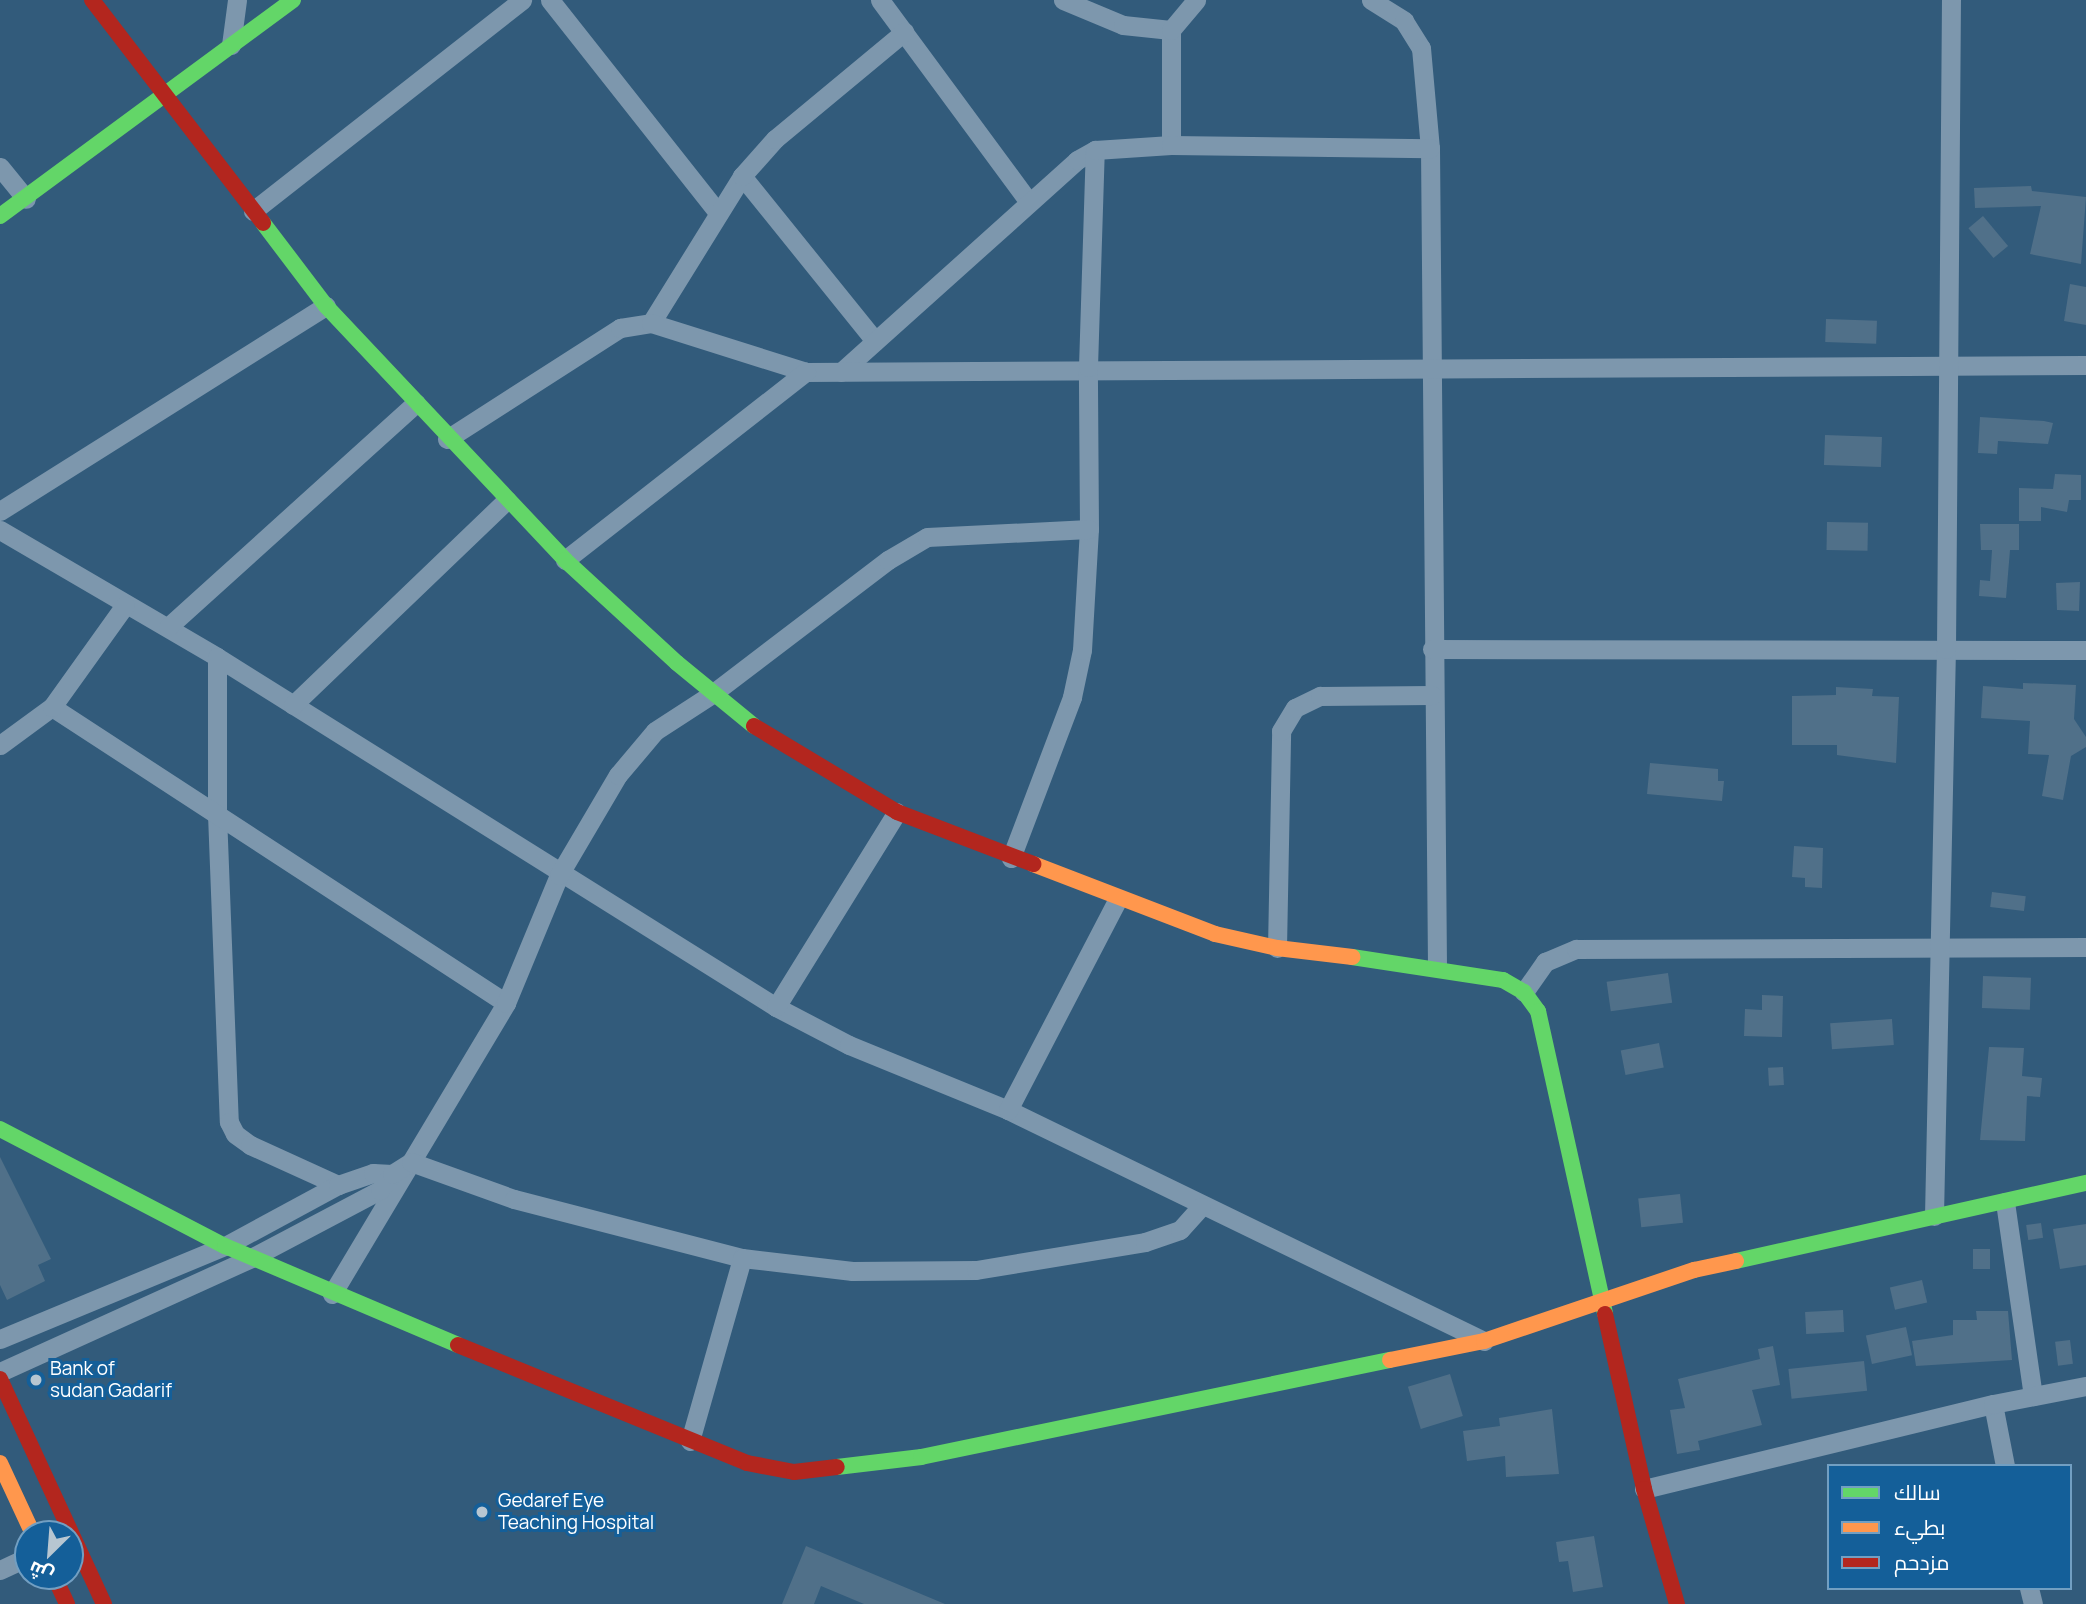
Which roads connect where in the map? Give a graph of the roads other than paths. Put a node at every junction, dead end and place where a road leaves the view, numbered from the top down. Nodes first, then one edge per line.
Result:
1 (92, 0) edge
2 (237, 0) edge
3 (293, 0) edge
4 (522, 0) edge
5 (550, 0) edge
6 (880, 0) edge
7 (1063, 0) edge
8 (1196, 0) edge
9 (1371, 0) edge
10 (1951, 0) edge
11 (1171, 30) junction
12 (904, 32) junction
13 (231, 45) junction
14 (168, 96) junction
15 (1171, 145) junction
16 (1430, 148) junction
17 (1095, 150) junction
18 (0, 167) edge
19 (742, 176) junction
20 (26, 199) junction
21 (1029, 202) junction
22 (253, 211) junction
23 (718, 214) junction
24 (0, 216) edge
25 (326, 306) junction
26 (651, 323) junction
27 (875, 341) junction
28 (2086, 365) edge
29 (1948, 366) junction
30 (1088, 367) junction
31 (1434, 368) junction
32 (806, 372) junction
33 (841, 372) junction
34 (416, 403) junction
35 (447, 439) junction
36 (507, 500) junction
37 (0, 511) edge
38 (1090, 529) junction
39 (0, 530) edge
40 (565, 561) junction
41 (125, 605) junction
42 (168, 627) junction
43 (1432, 649) junction
44 (1946, 649) junction
45 (2086, 650) edge
46 (217, 657) junction
47 (712, 694) junction
48 (1432, 695) junction
49 (293, 705) junction
50 (52, 706) junction
51 (0, 746) edge
52 (897, 812) junction
53 (217, 814) junction
54 (1010, 858) junction
55 (559, 875) junction
56 (1118, 899) junction
57 (1940, 945) junction
58 (2086, 947) edge
59 (1277, 948) junction
60 (1437, 967) junction
61 (1524, 992) junction
62 (506, 1003) junction
63 (776, 1007) junction
64 (1008, 1110) junction
65 (0, 1129) edge
66 (411, 1162) junction
67 (392, 1174) junction
68 (2086, 1183) edge
69 (338, 1185) junction
70 (2005, 1202) junction
71 (1201, 1207) junction
72 (1934, 1216) junction
73 (225, 1246) junction
74 (251, 1258) junction
75 (742, 1258) junction
76 (332, 1294) junction
77 (1603, 1299) junction
78 (0, 1339) edge
79 (1484, 1341) junction
80 (0, 1372) edge
81 (0, 1379) edge
82 (2086, 1387) edge
83 (2033, 1396) junction
84 (1993, 1404) junction
85 (690, 1441) junction
86 (0, 1463) edge
87 (2005, 1464) edge
88 (1644, 1489) junction
89 (26, 1520) edge
90 (103, 1604) edge
91 (1677, 1604) edge

1 - 14 street
2 - 13 street
3 - 13 street
4 - 22 street
5 - 23 street
6 - 12 street
7 - 11 street
8 - 11 street
9 - 16 street
10 - 29 street
11 - 15 street
12 - 19 street
12 - 21 street
13 - 14 street
14 - 20 street
14 - 22 street
15 - 16 street
15 - 17 street
16 - 31 street
17 - 21 street
17 - 30 street
18 - 20 street
19 - 23 street
19 - 27 street
20 - 24 street
21 - 27 street
22 - 25 street
23 - 26 street
25 - 34 street
25 - 37 street
26 - 32 street
26 - 35 street
27 - 33 street
28 - 29 street
29 - 31 street
29 - 44 street
30 - 31 street
30 - 33 street
30 - 38 street
31 - 43 street
32 - 33 street
32 - 40 street
34 - 35 street
34 - 42 street
35 - 36 street
36 - 40 street
36 - 49 street
38 - 47 street
38 - 54 street
39 - 41 street
40 - 47 street
41 - 42 street
41 - 50 street
42 - 46 street
43 - 44 street
43 - 48 street
44 - 45 street
44 - 57 street
46 - 49 street
46 - 53 street
47 - 52 street
47 - 55 street
48 - 59 street
48 - 60 street
49 - 55 street
50 - 51 street
50 - 53 street
52 - 54 street
52 - 63 street
53 - 62 street
53 - 69 street
54 - 56 street
55 - 62 street
55 - 63 street
56 - 59 street
56 - 64 street
57 - 58 street
57 - 61 street
57 - 72 street
59 - 60 street
60 - 61 street
61 - 77 street
62 - 66 street
63 - 64 street
64 - 71 street
65 - 73 street
66 - 67 street
66 - 75 street
66 - 76 street
67 - 69 street
67 - 74 street
68 - 70 street
69 - 73 street
70 - 72 street
70 - 83 street
71 - 75 street
71 - 79 street
72 - 77 street
73 - 74 street
73 - 78 street
74 - 76 street
74 - 80 street
75 - 85 street
76 - 85 street
77 - 79 street
77 - 88 street
79 - 85 street
81 - 90 street
82 - 83 street
83 - 84 street
84 - 87 street
84 - 88 street
86 - 89 street
88 - 91 street

